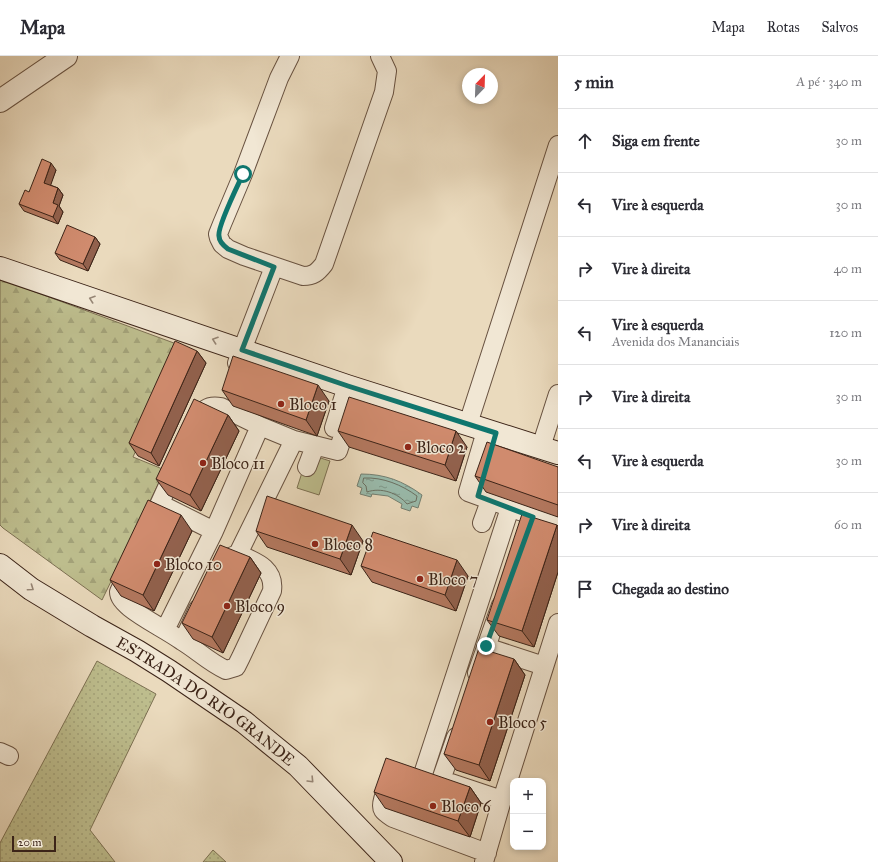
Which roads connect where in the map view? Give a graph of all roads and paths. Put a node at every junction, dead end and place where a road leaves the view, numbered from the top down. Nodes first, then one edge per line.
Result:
1 (66, 56) edge
2 (290, 56) edge
3 (380, 56) edge
4 (0, 101) edge
5 (558, 145) edge
6 (274, 267) junction
7 (0, 268) edge
8 (242, 350) junction
9 (353, 387) junction
10 (226, 392) junction
11 (558, 394) edge
12 (260, 426) junction
13 (483, 429) junction
14 (190, 439) edge
15 (294, 440) junction
16 (327, 448) junction
17 (549, 450) edge
18 (180, 458) edge
19 (307, 467) dead end
20 (479, 496) junction
21 (160, 504) junction
22 (510, 508) junction
23 (482, 523) dead end
24 (558, 525) edge
25 (214, 531) junction
26 (238, 554) junction
27 (0, 565) edge
28 (219, 570) edge
29 (507, 589) edge
30 (206, 594) edge
31 (558, 623) edge
32 (165, 630) junction
33 (183, 641) junction
34 (486, 646) junction
35 (544, 666) junction
36 (471, 691) edge
37 (461, 720) edge
38 (423, 774) junction
39 (441, 780) junction
40 (502, 800) junction
41 (485, 858) edge
42 (391, 862) edge

1 - 4 main road
2 - 6 street
3 - 6 street
5 - 13 street
6 - 8 street
8 -> 7 main road
8 - 9 main road
8 - 10 street
9 - 13 main road
9 - 16 street
10 - 12 street
10 - 14 street
11 - 17 street
12 - 15 street
12 - 25 street
13 - 17 main road
13 - 20 street
15 - 16 street
15 - 26 street
16 - 19 street
18 - 21 street
20 - 22 street
20 - 23 street
21 - 25 street
21 - 32 street
22 - 24 street
22 - 38 street
25 - 32 street
26 - 28 street
26 - 33 street
27 -> 42 main road, ESTRADA DO RIO GRANDE
29 - 34 street
30 - 33 street
31 - 35 street
32 - 33 street
34 - 35 street
34 - 36 street
35 - 40 street
37 - 39 street
38 - 39 street
38 - 41 street
39 - 40 street
40 - 41 street

